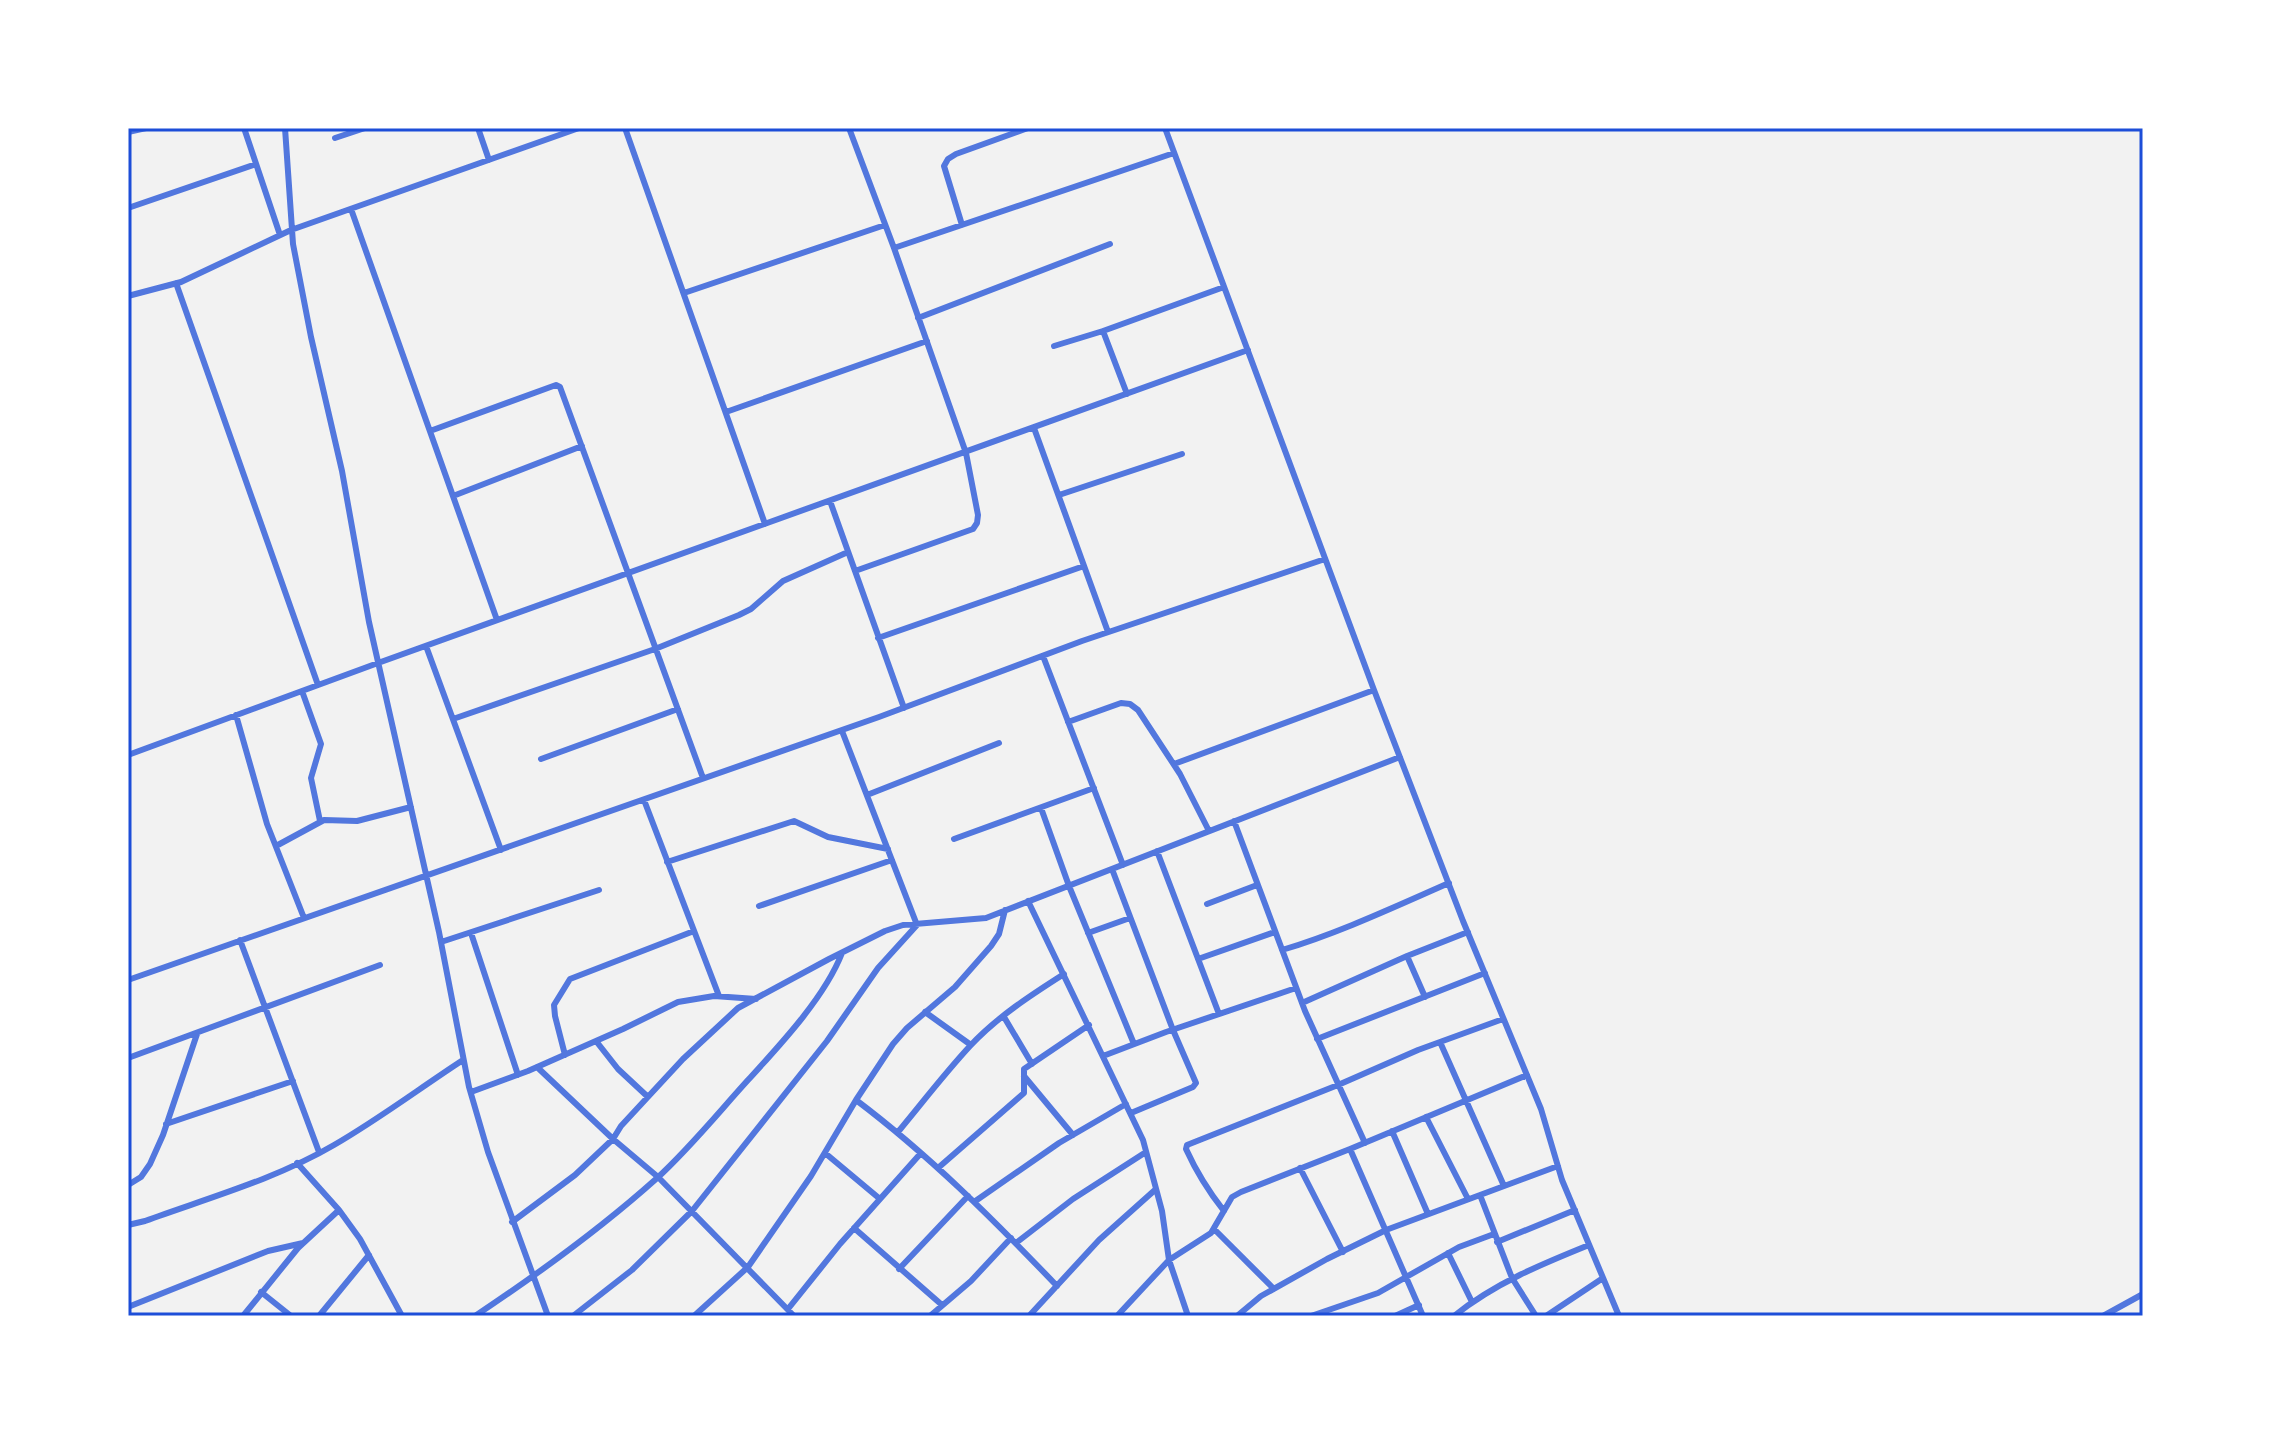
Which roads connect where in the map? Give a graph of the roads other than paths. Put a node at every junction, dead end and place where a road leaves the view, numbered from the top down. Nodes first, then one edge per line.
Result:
1 (146, 128) edge
2 (244, 128) edge
3 (285, 128) edge
4 (365, 128) edge
5 (478, 128) edge
6 (579, 128) edge
7 (625, 128) edge
8 (849, 128) edge
9 (1028, 128) edge
10 (1165, 128) edge
11 (128, 132) edge
12 (335, 138) dead end
13 (1174, 153) junction
14 (489, 160) junction
15 (256, 164) junction
16 (128, 208) edge
17 (351, 209) junction
18 (885, 225) junction
19 (962, 225) junction
20 (291, 230) junction
21 (280, 235) junction
22 (1110, 244) dead end
23 (894, 248) junction
24 (176, 283) junction
25 (1224, 287) junction
26 (684, 293) junction
27 (128, 296) edge
28 (918, 318) junction
29 (1103, 331) junction
30 (927, 341) junction
31 (1054, 346) dead end
32 (1248, 350) junction
33 (1127, 394) junction
34 (726, 412) junction
35 (1034, 428) junction
36 (430, 431) junction
37 (582, 446) junction
38 (966, 453) junction
39 (1182, 454) dead end
40 (1059, 495) junction
41 (453, 496) junction
42 (830, 501) junction
43 (765, 524) junction
44 (848, 552) junction
45 (1325, 559) junction
46 (1084, 566) junction
47 (855, 571) junction
48 (628, 574) junction
49 (497, 620) junction
50 (1108, 632) junction
51 (878, 638) junction
52 (426, 646) junction
53 (655, 649) junction
54 (1043, 656) junction
55 (378, 663) junction
56 (318, 685) junction
57 (1374, 690) junction
58 (302, 691) junction
59 (904, 708) junction
60 (678, 709) junction
61 (236, 715) junction
62 (453, 719) junction
63 (1068, 722) junction
64 (842, 731) junction
65 (999, 743) dead end
66 (128, 755) edge
67 (1400, 757) junction
68 (541, 759) dead end
69 (1174, 764) junction
70 (703, 778) junction
71 (1094, 788) junction
72 (867, 795) junction
73 (644, 800) junction
74 (411, 807) junction
75 (1041, 808) junction
76 (320, 821) junction
77 (1234, 821) junction
78 (1209, 831) junction
79 (954, 839) dead end
80 (276, 846) junction
81 (888, 849) junction
82 (501, 850) junction
83 (1157, 851) junction
84 (892, 860) junction
85 (667, 862) junction
86 (1123, 865) junction
87 (1112, 869) junction
88 (427, 876) junction
89 (1449, 883) junction
90 (1257, 885) junction
91 (1069, 886) junction
92 (599, 890) dead end
93 (1028, 901) junction
94 (1207, 904) dead end
95 (759, 906) dead end
96 (1005, 910) junction
97 (304, 918) junction
98 (1130, 918) junction
99 (917, 925) junction
100 (694, 931) junction
101 (1275, 932) junction
102 (1468, 932) junction
103 (471, 933) junction
104 (1088, 933) junction
105 (240, 940) junction
106 (441, 942) junction
107 (1282, 950) junction
108 (842, 953) junction
109 (1407, 956) junction
110 (1198, 959) junction
111 (380, 965) dead end
112 (1485, 973) junction
113 (1064, 974) junction
114 (128, 980) edge
115 (1296, 988) junction
116 (719, 996) junction
117 (1425, 997) junction
118 (756, 999) junction
119 (1302, 1003) junction
120 (265, 1006) junction
121 (925, 1012) junction
122 (1219, 1014) junction
123 (1004, 1017) junction
124 (1503, 1019) junction
125 (1089, 1025) junction
126 (1173, 1030) junction
127 (197, 1034) junction
128 (1317, 1039) junction
129 (596, 1041) junction
130 (1440, 1042) junction
131 (1134, 1044) junction
132 (971, 1045) junction
133 (565, 1055) junction
134 (1103, 1056) junction
135 (128, 1058) edge
136 (463, 1060) junction
137 (1032, 1064) junction
138 (537, 1067) junction
139 (1023, 1074) junction
140 (518, 1075) junction
141 (1527, 1075) junction
142 (293, 1081) junction
143 (1338, 1085) junction
144 (471, 1092) junction
145 (648, 1097) junction
146 (856, 1100) junction
147 (1465, 1100) junction
148 (1126, 1104) junction
149 (1131, 1113) junction
150 (1426, 1117) junction
151 (166, 1124) junction
152 (1392, 1131) junction
153 (898, 1132) junction
154 (1073, 1135) junction
155 (613, 1139) junction
156 (1365, 1143) junction
157 (1350, 1149) junction
158 (319, 1152) junction
159 (1146, 1152) junction
160 (825, 1153) junction
161 (921, 1153) junction
162 (297, 1163) junction
163 (1558, 1166) junction
164 (938, 1168) junction
165 (1300, 1168) junction
166 (658, 1177) junction
167 (128, 1185) edge
168 (1504, 1186) junction
169 (1156, 1189) junction
170 (1480, 1195) junction
171 (880, 1199) junction
172 (971, 1199) junction
173 (1468, 1199) junction
174 (339, 1210) junction
175 (1575, 1210) junction
176 (692, 1211) junction
177 (1224, 1211) junction
178 (1428, 1214) junction
179 (512, 1222) junction
180 (128, 1225) edge
181 (854, 1228) junction
182 (1214, 1229) junction
183 (1386, 1230) junction
184 (1495, 1238) junction
185 (1013, 1241) junction
186 (303, 1243) junction
187 (1589, 1245) junction
188 (1343, 1252) junction
189 (1448, 1253) junction
190 (369, 1255) junction
191 (1169, 1260) junction
192 (748, 1267) junction
193 (899, 1269) junction
194 (533, 1277) junction
195 (1407, 1277) junction
196 (1512, 1278) junction
197 (1603, 1278) junction
198 (1057, 1286) junction
199 (1274, 1289) junction
200 (261, 1292) junction
201 (2143, 1294) edge
202 (1472, 1302) junction
203 (942, 1305) junction
204 (1419, 1305) junction
205 (128, 1307) edge
206 (788, 1309) junction
207 (243, 1316) edge
208 (291, 1316) edge
209 (319, 1316) edge
210 (402, 1316) edge
211 (475, 1316) edge
212 (548, 1316) edge
213 (573, 1316) edge
214 (694, 1316) edge
215 (794, 1316) edge
216 (930, 1316) edge
217 (1029, 1316) edge
218 (1117, 1316) edge
219 (1188, 1316) edge
220 (1237, 1316) edge
221 (1311, 1316) edge
222 (1395, 1316) edge
223 (1423, 1316) edge
224 (1454, 1316) edge
225 (1536, 1316) edge
226 (1546, 1316) edge
227 (1619, 1316) edge
228 (2103, 1316) edge

1 - 11 street
2 - 15 street
3 - 20 street
4 - 12 street
5 - 14 street
6 - 14 street
7 - 26 street
8 - 18 street
9 - 19 street
10 - 13 street
13 - 19 street
13 - 25 street
14 - 17 street
15 - 16 street
15 - 21 street
17 - 20 street
17 - 36 street
18 - 23 street
18 - 26 street
19 - 23 street
20 - 21 street
20 - 55 street
21 - 24 street
22 - 28 street
23 - 28 street
24 - 27 street
24 - 56 street
25 - 29 street
25 - 32 street
26 - 34 street
28 - 30 street
29 - 31 street
29 - 33 street
30 - 34 street
30 - 38 street
32 - 33 street
32 - 45 street
33 - 35 street
34 - 43 street
35 - 38 street
35 - 40 street
36 - 37 street
36 - 41 street
37 - 41 street
37 - 48 street
38 - 42 street
38 - 47 street
39 - 40 street
40 - 46 street
41 - 49 street
42 - 43 street
42 - 44 street
43 - 48 street
44 - 47 street
44 - 53 street
45 - 50 street
45 - 57 street
46 - 50 street
46 - 51 street
47 - 51 street
48 - 49 street
48 - 53 street
49 - 52 street
50 - 54 street
51 - 59 street
52 - 55 street
52 - 62 street
53 - 60 street
53 - 62 street
54 - 59 street
54 - 63 street
55 - 56 street
55 - 74 street
56 - 58 street
57 - 67 street
57 - 69 street
58 - 61 street
58 - 76 street
59 - 64 street
60 - 68 street
60 - 70 street
61 - 66 street
61 - 80 street
62 - 82 street
63 - 69 street
63 - 71 street
64 - 70 street
64 - 72 street
65 - 72 street
67 - 77 street
67 - 89 street
69 - 78 street
70 - 73 street
71 - 75 street
71 - 86 street
72 - 81 street
73 - 82 street
73 - 85 street
74 - 76 street
74 - 88 street
75 - 79 street
75 - 91 street
76 - 80 street
77 - 78 street
77 - 90 street
78 - 83 street
80 - 97 street
81 - 84 street
81 - 85 street
82 - 88 street
83 - 86 street
83 - 110 street
84 - 95 street
84 - 99 street
85 - 100 street
86 - 87 street
87 - 91 street
87 - 98 street
88 - 97 street
88 - 106 street
89 - 102 street
89 - 107 street
90 - 94 street
90 - 101 street
91 - 93 street
91 - 104 street
92 - 103 street
93 - 96 street
93 - 113 street
96 - 99 street
96 - 121 street
97 - 105 street
98 - 104 street
98 - 126 street
99 - 108 street
99 - 176 street
100 - 116 street
100 - 133 street
101 - 107 street
101 - 110 street
102 - 109 street
102 - 112 street
103 - 106 street
103 - 140 street
104 - 131 street
105 - 114 street
105 - 120 street
106 - 136 street
107 - 115 street
108 - 118 street
108 - 166 street
109 - 117 street
109 - 119 street
110 - 122 street
111 - 120 street
112 - 117 street
112 - 124 street
113 - 123 street
113 - 125 street
115 - 119 street
115 - 122 street
116 - 118 street
116 - 129 street
117 - 128 street
118 - 145 street
119 - 128 street
120 - 127 street
120 - 142 street
121 - 132 street
121 - 146 street
122 - 126 street
123 - 132 street
123 - 137 street
124 - 130 street
124 - 141 street
125 - 134 street
125 - 137 street
126 - 131 street
126 - 149 street
127 - 135 street
127 - 151 street
128 - 143 street
129 - 133 street
129 - 145 street
130 - 143 street
130 - 147 street
131 - 134 street
132 - 153 street
133 - 138 street
134 - 148 street
136 - 144 street
136 - 158 street
137 - 139 street
138 - 140 street
138 - 155 street
139 - 154 street
139 - 164 street
140 - 144 street
141 - 147 street
141 - 163 street
142 - 151 street
142 - 158 street
143 - 156 street
143 - 177 street
144 - 179 street
145 - 155 street
146 - 153 street
146 - 160 street
147 - 150 street
147 - 168 street
148 - 149 street
148 - 154 street
149 - 159 street
150 - 152 street
150 - 173 street
151 - 167 street
152 - 156 street
152 - 178 street
153 - 161 street
154 - 172 street
155 - 166 street
155 - 179 street
156 - 157 street
157 - 165 street
157 - 183 street
158 - 162 street
159 - 169 street
159 - 185 street
160 - 171 street
160 - 192 street
161 - 164 street
161 - 171 street
162 - 174 street
162 - 180 street
163 - 168 street
163 - 175 street
164 - 172 street
165 - 177 street
165 - 188 street
166 - 176 street
166 - 194 street
168 - 170 street
169 - 191 street
169 - 198 street
170 - 173 street
170 - 184 street
171 - 181 street
172 - 185 street
172 - 193 street
173 - 178 street
174 - 186 street
174 - 190 street
175 - 184 street
175 - 187 street
176 - 192 street
176 - 213 street
177 - 182 street
178 - 183 street
179 - 194 street
181 - 193 street
181 - 206 street
182 - 191 street
182 - 199 street
183 - 188 street
183 - 195 street
184 - 189 street
184 - 196 street
185 - 198 street
185 - 203 street
186 - 200 street
186 - 205 street
187 - 196 street
187 - 197 street
188 - 199 street
189 - 195 street
189 - 202 street
190 - 209 street
190 - 210 street
191 - 218 street
191 - 219 street
192 - 206 street
192 - 214 street
193 - 203 street
194 - 211 street
194 - 212 street
195 - 204 street
195 - 221 street
196 - 202 street
196 - 225 street
197 - 226 street
197 - 227 street
198 - 217 street
199 - 220 street
200 - 207 street
200 - 208 street
201 - 228 street
202 - 224 street
203 - 216 street
204 - 222 street
204 - 223 street
206 - 215 street

